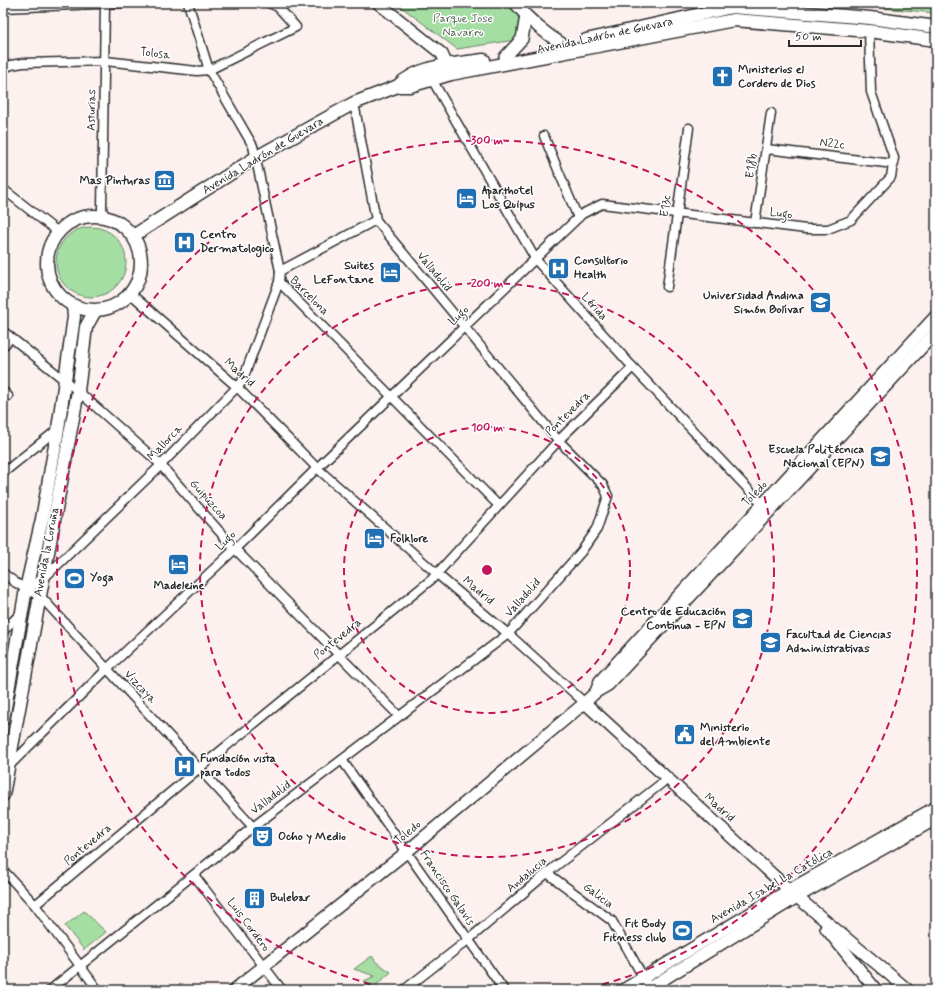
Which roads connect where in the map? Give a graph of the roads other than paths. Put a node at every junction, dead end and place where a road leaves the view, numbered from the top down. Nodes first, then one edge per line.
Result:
1 (105, 3) edge
2 (123, 3) edge
3 (188, 3) edge
4 (269, 3) edge
5 (378, 3) edge
6 (515, 3) edge
7 (730, 5) edge
8 (3, 8) edge
9 (526, 16) junction
10 (734, 20) junction
11 (936, 27) edge
12 (869, 31) junction
13 (936, 40) edge
14 (564, 45) junction
15 (505, 57) junction
16 (105, 61) junction
17 (491, 67) junction
18 (3, 69) edge
19 (449, 69) junction
20 (209, 70) junction
21 (429, 74) junction
22 (354, 103) junction
23 (772, 114) dead end
24 (689, 128) dead end
25 (544, 136) dead end
26 (766, 149) junction
27 (255, 158) junction
28 (894, 164) junction
29 (3, 189) edge
30 (677, 213) junction
31 (105, 217) junction
32 (578, 218) junction
33 (376, 220) junction
34 (755, 222) junction
35 (58, 232) junction
36 (133, 236) junction
37 (536, 260) junction
38 (280, 271) junction
39 (279, 282) junction
40 (667, 287) dead end
41 (131, 294) junction
42 (73, 306) junction
43 (95, 311) junction
44 (936, 316) edge
45 (465, 328) junction
46 (3, 331) edge
47 (936, 332) edge
48 (11, 338) junction
49 (3, 346) edge
50 (632, 367) junction
51 (64, 381) junction
52 (237, 387) junction
53 (78, 391) junction
54 (392, 396) junction
55 (58, 429) junction
56 (558, 440) junction
57 (160, 466) junction
58 (317, 468) junction
59 (3, 473) edge
60 (498, 505) junction
61 (766, 508) junction
62 (235, 549) junction
63 (3, 573) edge
64 (437, 574) junction
65 (42, 580) junction
66 (26, 589) junction
67 (39, 595) junction
68 (22, 611) junction
69 (3, 631) edge
70 (508, 634) junction
71 (338, 654) junction
72 (107, 669) junction
73 (585, 703) junction
74 (399, 716) junction
75 (3, 719) edge
76 (342, 760) junction
77 (6, 767) edge
78 (199, 768) junction
79 (667, 779) junction
80 (3, 795) edge
81 (936, 807) edge
82 (936, 819) edge
83 (253, 827) junction
84 (408, 850) junction
85 (3, 870) edge
86 (547, 873) junction
87 (194, 875) junction
88 (793, 893) junction
89 (35, 905) junction
90 (810, 907) junction
91 (468, 940) junction
92 (80, 966) junction
93 (263, 966) junction
94 (644, 978) junction
95 (647, 989) edge
96 (50, 990) edge
97 (98, 990) edge
98 (234, 990) edge
99 (282, 990) edge
100 (404, 990) edge
101 (504, 990) edge
102 (623, 990) edge
103 (876, 990) edge
104 (908, 990) edge

1 - 2 street
1 - 8 street
1 - 16 street, Asturias
3 - 20 street, Barcelona
4 - 20 street, Tolosa
5 - 19 street
6 - 9 street
7 - 10 street
7 - 11 main road, Avenida Ladrón de Guevara
7 - 14 main road, Avenida Ladrón de Guevara
9 - 14 street
9 - 15 street
10 - 12 main road, Avenida Ladrón de Guevara
10 - 17 main road, Avenida Ladrón de Guevara
12 - 13 main road, Avenida Ladrón de Guevara
12 - 28 street
14 - 15 main road, Avenida Ladrón de Guevara
15 - 17 main road
15 - 19 main road, Avenida Ladrón de Guevara
16 - 18 street, Tolosa
16 - 20 street, Tolosa
16 - 31 street, Asturias
17 - 19 main road, Avenida Ladrón de Guevara
19 - 21 main road, Avenida Ladrón de Guevara
20 - 27 street, Barcelona
21 - 22 main road, Avenida Ladrón de Guevara
21 - 37 street, Lérida
22 - 27 main road, Avenida Ladrón de Guevara
22 - 33 street, Valladolid
23 - 26 street, E18b
24 - 30 street, E13c
25 - 32 street
26 - 28 street, N22c
26 - 34 street, E18b
27 - 36 main road, Avenida Ladrón de Guevara
27 - 38 street, Barcelona
28 - 34 street, Lugo
29 - 35 street
30 - 32 street, Lugo
30 - 34 street, Lugo
30 - 40 street, E13c
31 - 35 main road
31 - 36 main road
32 - 37 street, Lugo
33 - 38 street
33 - 45 street, Valladolid
35 - 42 main road
36 - 41 main road
37 - 45 street, Lugo
37 - 50 street, Lérida
38 - 39 street, Barcelona
39 - 52 street, Mallorca
39 - 54 street, Barcelona
41 - 43 main road
41 - 52 street, Madrid
42 - 43 main road
42 - 51 main road, Avenida la Coruña
43 - 53 main road, Avenida la Coruña
44 - 61 street, Toledo
45 - 54 street, Lugo
45 - 56 street, Valladolid
46 - 48 street, Guipúzcoa
47 - 61 street, Toledo
48 - 49 street
48 - 51 street, Guipúzcoa
50 - 56 street, Pontevedra
50 - 61 street, Lérida
51 - 53 street, Guipúzcoa
51 - 55 main road, Avenida la Coruña
52 - 57 street, Mallorca
52 - 58 street, Madrid
53 - 57 street, Guipúzcoa
53 - 65 main road, Avenida la Coruña
54 - 58 street, Lugo
54 - 60 street, Barcelona
55 - 59 street
55 - 66 main road, Avenida la Coruña
56 - 60 street, Pontevedra
56 - 70 street, Valladolid
57 - 62 street, Guipúzcoa
57 - 65 street, Mallorca
58 - 62 street, Lugo
58 - 64 street, Madrid
60 - 64 street, Pontevedra
61 - 73 street, Toledo
62 - 71 street, Guipúzcoa
62 - 72 street, Lugo
63 - 66 street, Vizcaya
64 - 70 street, Madrid
64 - 71 street, Pontevedra
65 - 66 street, Mallorca
65 - 67 main road, Avenida la Coruña
66 - 67 street, Vizcaya
66 - 68 main road, Avenida la Coruña
67 - 72 street, Vizcaya
67 - 77 main road, Avenida la Coruña
68 - 69 street
68 - 75 main road, Avenida la Coruña
70 - 73 street, Madrid
70 - 74 street, Valladolid
71 - 74 street, Guipúzcoa
71 - 78 street, Pontevedra
72 - 77 street, Lugo
72 - 78 street, Vizcaya
73 - 79 street, Madrid
73 - 84 street, Toledo
74 - 76 street, Valladolid
76 - 83 street, Valladolid
76 - 84 street, Francisco Galavis
77 - 80 main road, Avenida la Coruña
78 - 83 street, Vizcaya
78 - 89 street, Pontevedra
79 - 86 street, Andalucia
79 - 88 street, Madrid
81 - 88 street, Avenida Isabel La Católica
82 - 88 street, Avenida Isabel La Católica
83 - 87 street, Valladolid
84 - 91 street, Francisco Galavis
84 - 93 street, Toledo
85 - 89 street
86 - 91 street, Andalucia
86 - 94 street, Galicia
87 - 92 street, Valladolid
87 - 93 street, Luis Cordero
88 - 90 street, Madrid
88 - 94 street, Avenida Isabel La Católica
88 - 95 street, Avenida Isabel La Católica
89 - 92 street
90 - 103 street, Madrid
90 - 104 street, Madrid
91 - 100 street, Andalucia
91 - 101 street, Francisco Galavis
92 - 96 street, Valladolid
92 - 97 street
93 - 98 street, Toledo
93 - 99 street, Luis Cordero
94 - 95 street, Galicia
94 - 102 street, Avenida Isabel La Católica

